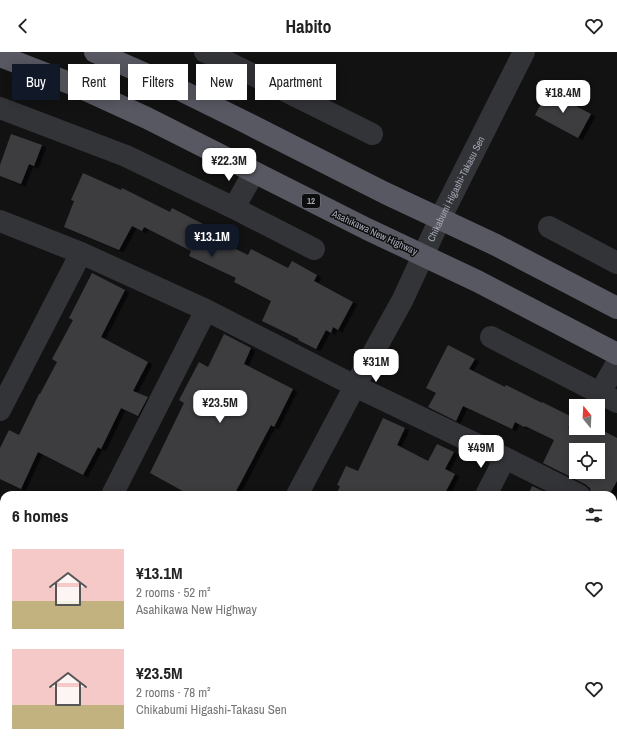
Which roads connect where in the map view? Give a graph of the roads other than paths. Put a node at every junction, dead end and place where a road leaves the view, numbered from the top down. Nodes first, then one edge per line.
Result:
1 (95, 52) edge
2 (205, 52) edge
3 (524, 52) edge
4 (0, 56) edge
5 (0, 108) edge
6 (372, 134) dead end
7 (254, 172) junction
8 (234, 208) junction
9 (440, 219) junction
10 (0, 221) edge
11 (549, 228) dead end
12 (314, 249) dead end
13 (81, 252) junction
14 (423, 255) junction
15 (617, 263) edge
16 (617, 308) edge
17 (206, 310) junction
18 (492, 337) dead end
19 (617, 354) edge
20 (617, 363) edge
21 (355, 386) junction
22 (608, 398) edge
23 (0, 410) edge
24 (505, 458) junction
25 (114, 491) edge
26 (299, 491) edge
27 (488, 491) edge
28 (571, 491) edge

1 - 9 highway
2 - 6 street
3 - 9 street, Chikabumi Higashi-Takasu Sen
4 - 7 highway, Asahikawa New Highway / 12
5 - 8 street
7 - 8 street
7 - 14 highway, Asahikawa New Highway / 12
8 - 12 street
9 - 14 street, Chikabumi Higashi-Takasu Sen
9 - 16 highway
10 - 13 street
11 - 15 street
13 - 17 street
13 - 23 street
14 - 19 highway, Asahikawa New Highway / 12
14 - 21 street, Chikabumi Higashi-Takasu Sen
17 - 21 street
17 - 25 street
18 - 22 street
20 - 22 street
21 - 24 street
21 - 26 street, Chikabumi Higashi-Takasu Sen
24 - 27 street
24 - 28 street

